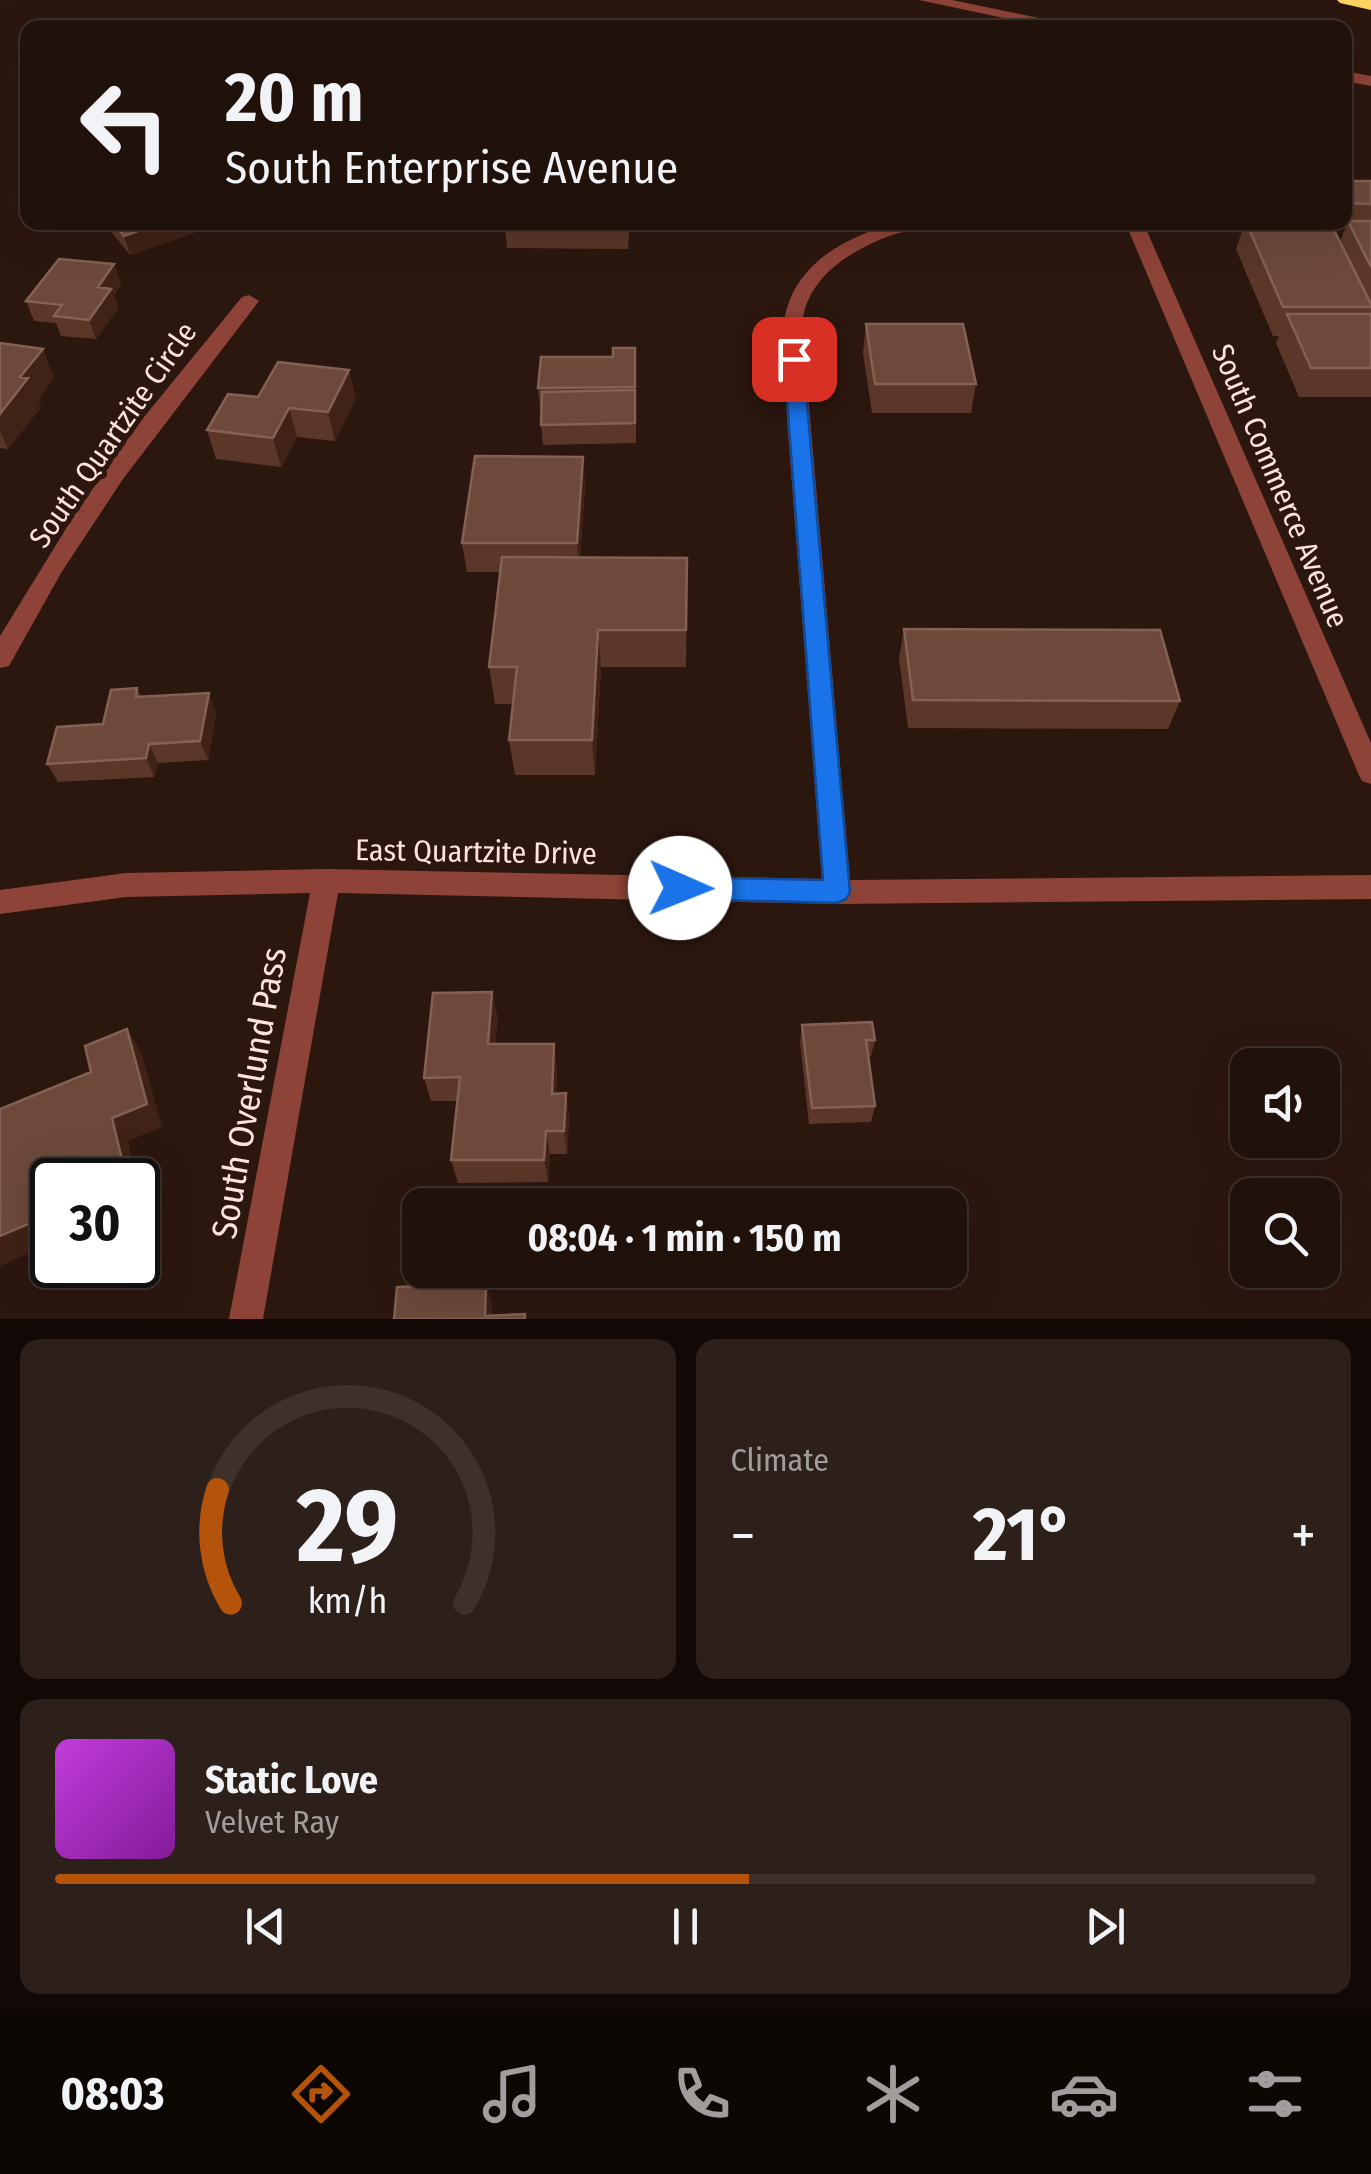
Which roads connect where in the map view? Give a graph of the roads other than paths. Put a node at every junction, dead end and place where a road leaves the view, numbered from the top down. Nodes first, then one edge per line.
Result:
1 (927, 0) edge
2 (1345, 0) edge
3 (1371, 5) edge
4 (1036, 20) edge
5 (895, 230) edge
6 (1137, 230) edge
7 (250, 301) dead end
8 (0, 659) edge
9 (1371, 773) edge
10 (326, 881) junction
11 (1371, 887) edge
12 (837, 892) junction
13 (0, 902) edge
14 (246, 1319) edge

1 - 4 street
2 - 3 main road
5 - 12 street
6 - 9 street, South Commerce Avenue
7 - 8 street, South Quartzite Circle
10 - 12 street, East Quartzite Drive
10 - 13 street, East Quartzite Drive
10 - 14 street, South Overlund Pass
11 - 12 street, East Quartzite Drive

